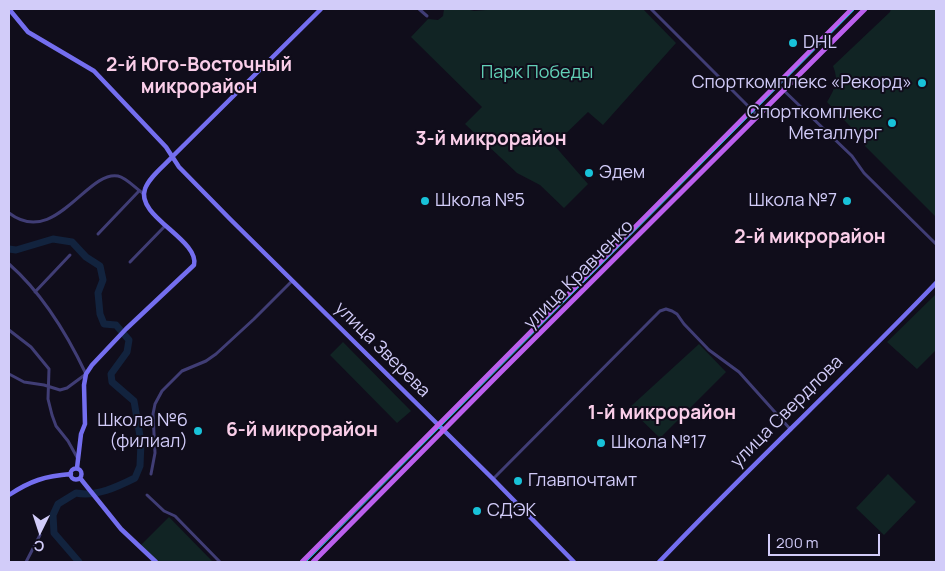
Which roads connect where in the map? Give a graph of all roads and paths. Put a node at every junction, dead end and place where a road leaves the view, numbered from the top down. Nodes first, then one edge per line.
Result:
1 (320, 9) edge
2 (419, 9) edge
3 (651, 9) edge
4 (852, 9) edge
5 (865, 9) edge
6 (9, 10) edge
7 (427, 16) dead end
8 (839, 22) junction
9 (846, 28) junction
10 (793, 67) junction
11 (799, 73) junction
12 (777, 84) junction
13 (783, 89) junction
14 (752, 109) junction
15 (757, 115) junction
16 (172, 157) junction
17 (689, 172) junction
18 (695, 178) junction
19 (142, 193) junction
20 (9, 213) edge
21 (165, 226) junction
22 (98, 234) dead end
23 (936, 244) edge
24 (70, 255) dead end
25 (130, 262) dead end
26 (9, 264) edge
27 (292, 280) junction
28 (580, 281) junction
29 (936, 283) edge
30 (586, 287) junction
31 (35, 292) junction
32 (562, 299) junction
33 (568, 305) junction
34 (543, 318) junction
35 (549, 324) junction
36 (9, 330) edge
37 (524, 337) junction
38 (530, 343) junction
39 (506, 356) junction
40 (512, 361) junction
41 (494, 368) junction
42 (9, 374) edge
43 (86, 374) junction
44 (499, 374) junction
45 (49, 386) junction
46 (472, 390) junction
47 (478, 396) junction
48 (438, 424) junction
49 (444, 430) junction
50 (790, 430) junction
51 (410, 452) junction
52 (416, 458) junction
53 (78, 459) junction
54 (77, 468) junction
55 (71, 474) junction
56 (152, 474) dead end
57 (80, 478) junction
58 (493, 479) junction
59 (9, 495) edge
60 (147, 495) dead end
61 (338, 526) junction
62 (344, 531) junction
63 (40, 536) dead end
64 (321, 543) junction
65 (327, 549) junction
66 (26, 562) edge
67 (156, 562) edge
68 (220, 562) edge
69 (302, 562) edge
70 (313, 562) edge
71 (574, 562) edge
72 (659, 562) edge

1 - 16 main road
2 - 7 street
3 - 14 street
4 - 8 main road, улица Кравченко
5 - 9 main road, улица Кравченко
6 - 16 main road, улица Зверева
8 - 9 street
8 - 10 main road, улица Кравченко
9 - 11 main road, улица Кравченко
10 - 11 street
10 - 12 main road, улица Кравченко
11 - 13 main road, улица Кравченко
12 - 13 street
12 - 14 main road, улица Кравченко
13 - 15 main road, улица Кравченко
13 - 23 street
14 - 15 street
14 - 17 main road, улица Кравченко
15 - 18 main road, улица Кравченко
16 - 19 main road
16 - 27 main road, улица Зверева
17 - 18 street
17 - 28 main road, улица Кравченко
18 - 30 main road, улица Кравченко
19 - 20 street
19 - 21 main road
19 - 22 street
21 - 25 street
21 - 43 main road
24 - 31 street
26 - 31 street
27 - 48 main road, улица Зверева
27 - 56 street
28 - 30 street
28 - 32 main road, улица Кравченко
29 - 50 main road, улица Свердлова
30 - 33 main road, улица Кравченко
31 - 43 street
32 - 33 street
32 - 34 main road, улица Кравченко
33 - 35 main road, улица Кравченко
34 - 35 street
34 - 37 main road, улица Кравченко
35 - 38 main road, улица Кравченко
36 - 45 street
37 - 38 street
37 - 39 main road, улица Кравченко
38 - 40 main road, улица Кравченко
39 - 40 street
39 - 41 main road, улица Кравченко
40 - 44 main road, улица Кравченко
41 - 44 street
41 - 46 main road, улица Кравченко
42 - 45 street
43 - 45 street
43 - 53 main road
44 - 47 main road, улица Кравченко
45 - 53 street
46 - 47 street
46 - 48 main road, улица Кравченко
47 - 49 main road, улица Кравченко
48 - 49 main road, улица Зверева
48 - 51 main road, улица Кравченко
49 - 52 main road, улица Кравченко
49 - 58 main road, улица Зверева
50 - 58 street
50 - 72 main road, улица Свердлова
51 - 52 street
51 - 61 main road, улица Кравченко
52 - 62 main road, улица Кравченко
53 - 54 main road
54 - 55 main road
54 - 57 main road
55 - 57 main road
55 - 59 main road
57 - 67 main road
58 - 71 main road, улица Зверева
60 - 68 street
61 - 62 street
61 - 64 main road, улица Кравченко
62 - 65 main road, улица Кравченко
63 - 66 street
64 - 65 street
64 - 69 main road, улица Кравченко
65 - 70 main road, улица Кравченко

